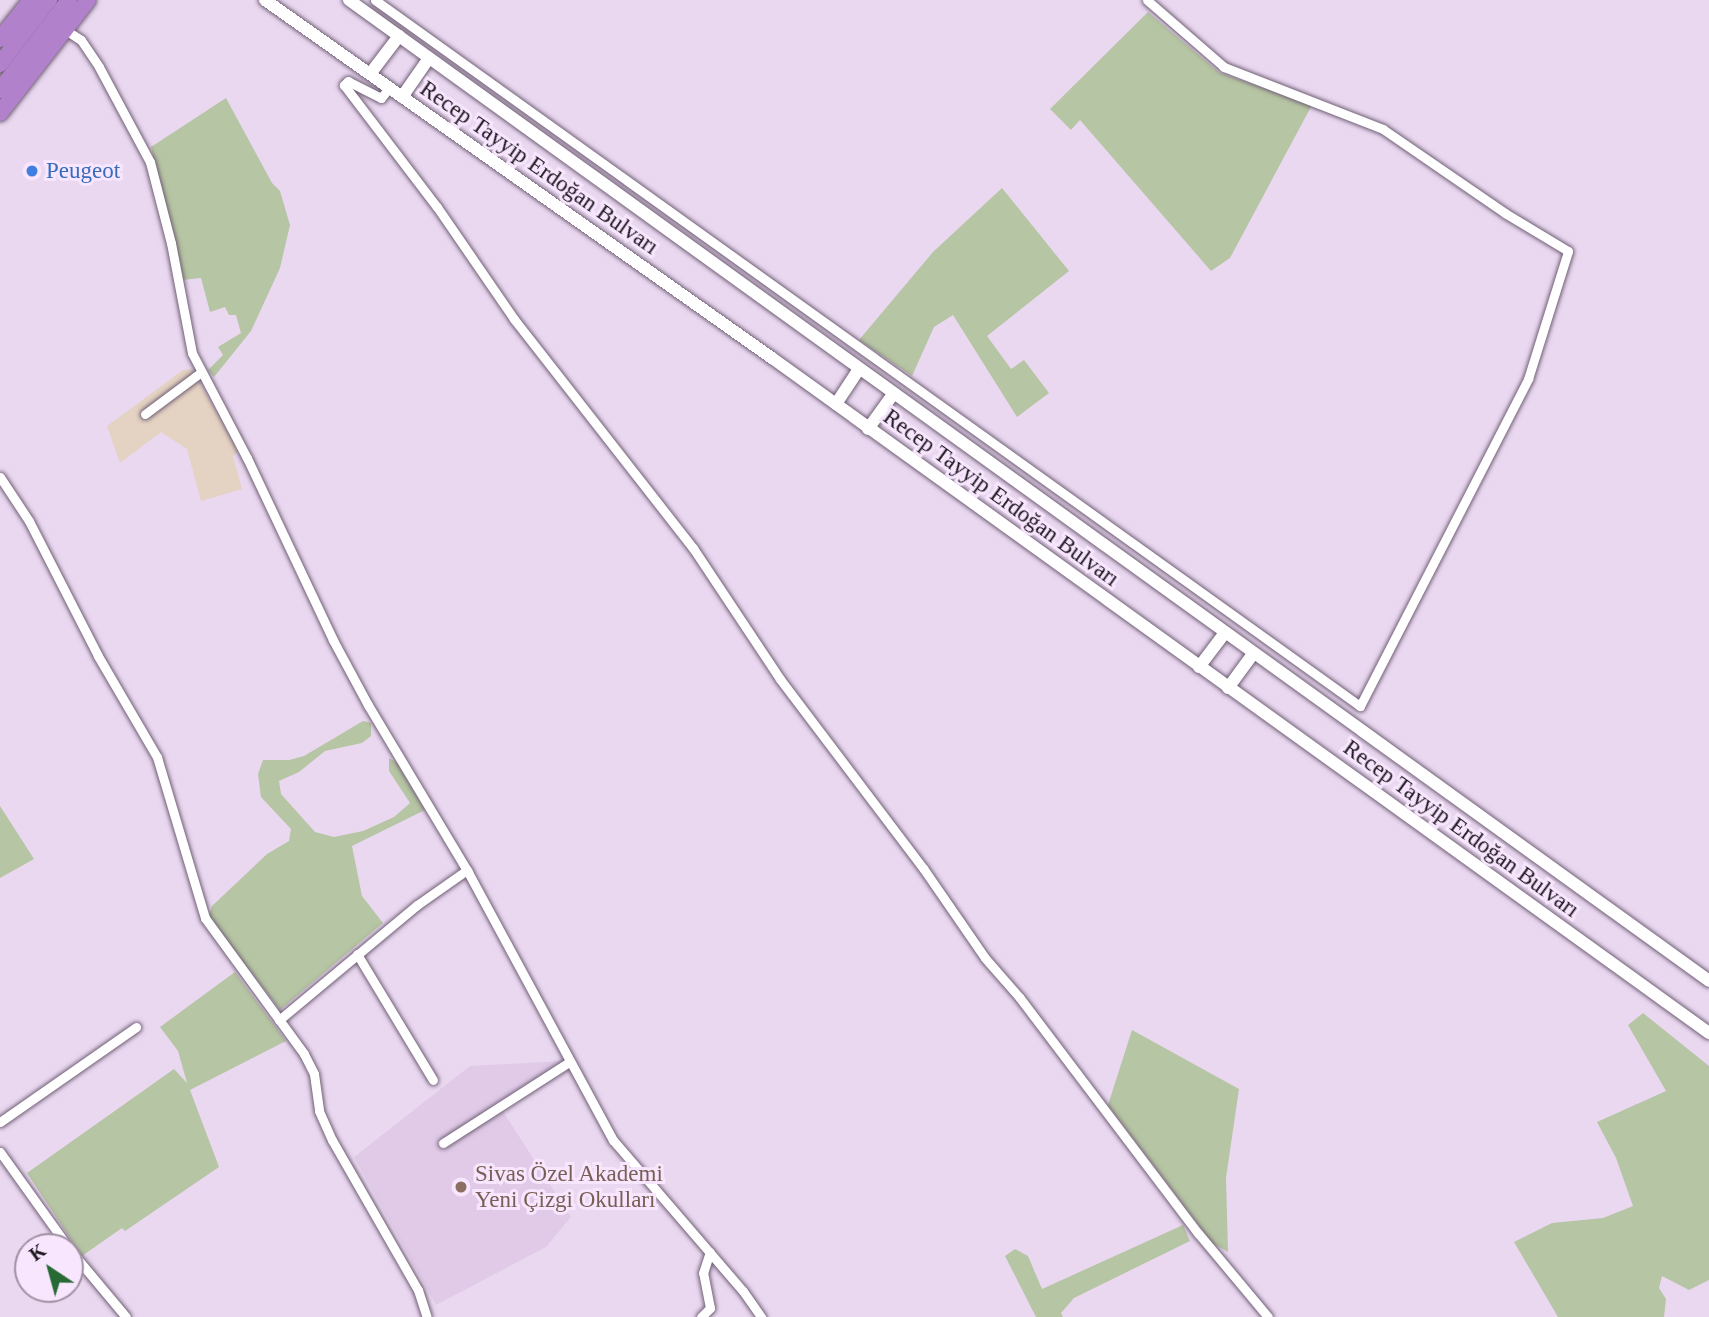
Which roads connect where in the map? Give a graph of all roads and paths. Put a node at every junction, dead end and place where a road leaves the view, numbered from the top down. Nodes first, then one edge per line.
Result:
1 (31, 0) edge
2 (48, 0) edge
3 (69, 0) edge
4 (88, 0) edge
5 (265, 0) edge
6 (349, 0) edge
7 (375, 0) edge
8 (1147, 0) edge
9 (64, 29) junction
10 (398, 36) junction
11 (425, 36) junction
12 (0, 39) edge
13 (415, 48) junction
14 (429, 58) junction
15 (0, 64) edge
16 (370, 74) junction
17 (389, 88) junction
18 (0, 90) edge
19 (402, 97) junction
20 (0, 113) edge
21 (888, 367) junction
22 (859, 369) junction
23 (200, 373) junction
24 (877, 381) junction
25 (894, 393) junction
26 (836, 404) junction
27 (145, 414) dead end
28 (868, 429) junction
29 (0, 477) edge
30 (1254, 630) junction
31 (1224, 634) junction
32 (1241, 646) junction
33 (1253, 654) junction
34 (1199, 667) junction
35 (1228, 688) junction
36 (467, 870) junction
37 (357, 954) junction
38 (1709, 981) edge
39 (279, 1020) junction
40 (136, 1027) dead end
41 (1709, 1033) edge
42 (569, 1062) junction
43 (433, 1080) dead end
44 (0, 1122) edge
45 (443, 1143) dead end
46 (0, 1152) edge
47 (58, 1233) edge
48 (710, 1252) junction
49 (84, 1267) edge
50 (126, 1317) edge
51 (427, 1317) edge
52 (701, 1317) edge
53 (761, 1317) edge
54 (1268, 1317) edge

1 - 12 highway
2 - 15 highway
3 - 18 highway
4 - 9 highway
5 - 16 street, Recep Tayyip Erdoğan Bulvarı
6 - 10 street, Recep Tayyip Erdoğan Bulvarı
7 - 11 street
8 - 30 street
9 - 20 highway
9 - 23 street
10 - 13 street, Recep Tayyip Erdoğan Bulvarı
10 - 16 street
11 - 13 street
11 - 21 street
13 - 14 street, Recep Tayyip Erdoğan Bulvarı
14 - 19 street
14 - 22 street, Recep Tayyip Erdoğan Bulvarı
16 - 17 street, Recep Tayyip Erdoğan Bulvarı
17 - 19 street, Recep Tayyip Erdoğan Bulvarı
17 - 54 street
19 - 26 street, Recep Tayyip Erdoğan Bulvarı
21 - 24 street
21 - 30 street
22 - 24 street, Recep Tayyip Erdoğan Bulvarı
22 - 26 street
23 - 27 street
23 - 36 street
24 - 25 street, Recep Tayyip Erdoğan Bulvarı
25 - 28 street
25 - 31 street, Recep Tayyip Erdoğan Bulvarı
26 - 28 street, Recep Tayyip Erdoğan Bulvarı
28 - 34 street, Recep Tayyip Erdoğan Bulvarı
29 - 39 street
30 - 32 street
31 - 32 street, Recep Tayyip Erdoğan Bulvarı
31 - 34 street
32 - 33 street, Recep Tayyip Erdoğan Bulvarı
33 - 35 street
33 - 38 street, Recep Tayyip Erdoğan Bulvarı
34 - 35 street, Recep Tayyip Erdoğan Bulvarı
35 - 41 street, Recep Tayyip Erdoğan Bulvarı
36 - 37 street
36 - 42 street
37 - 39 street
37 - 43 street
39 - 51 street
40 - 44 street
42 - 45 street
42 - 48 street
46 - 47 street
48 - 52 street
48 - 53 street
49 - 50 street

